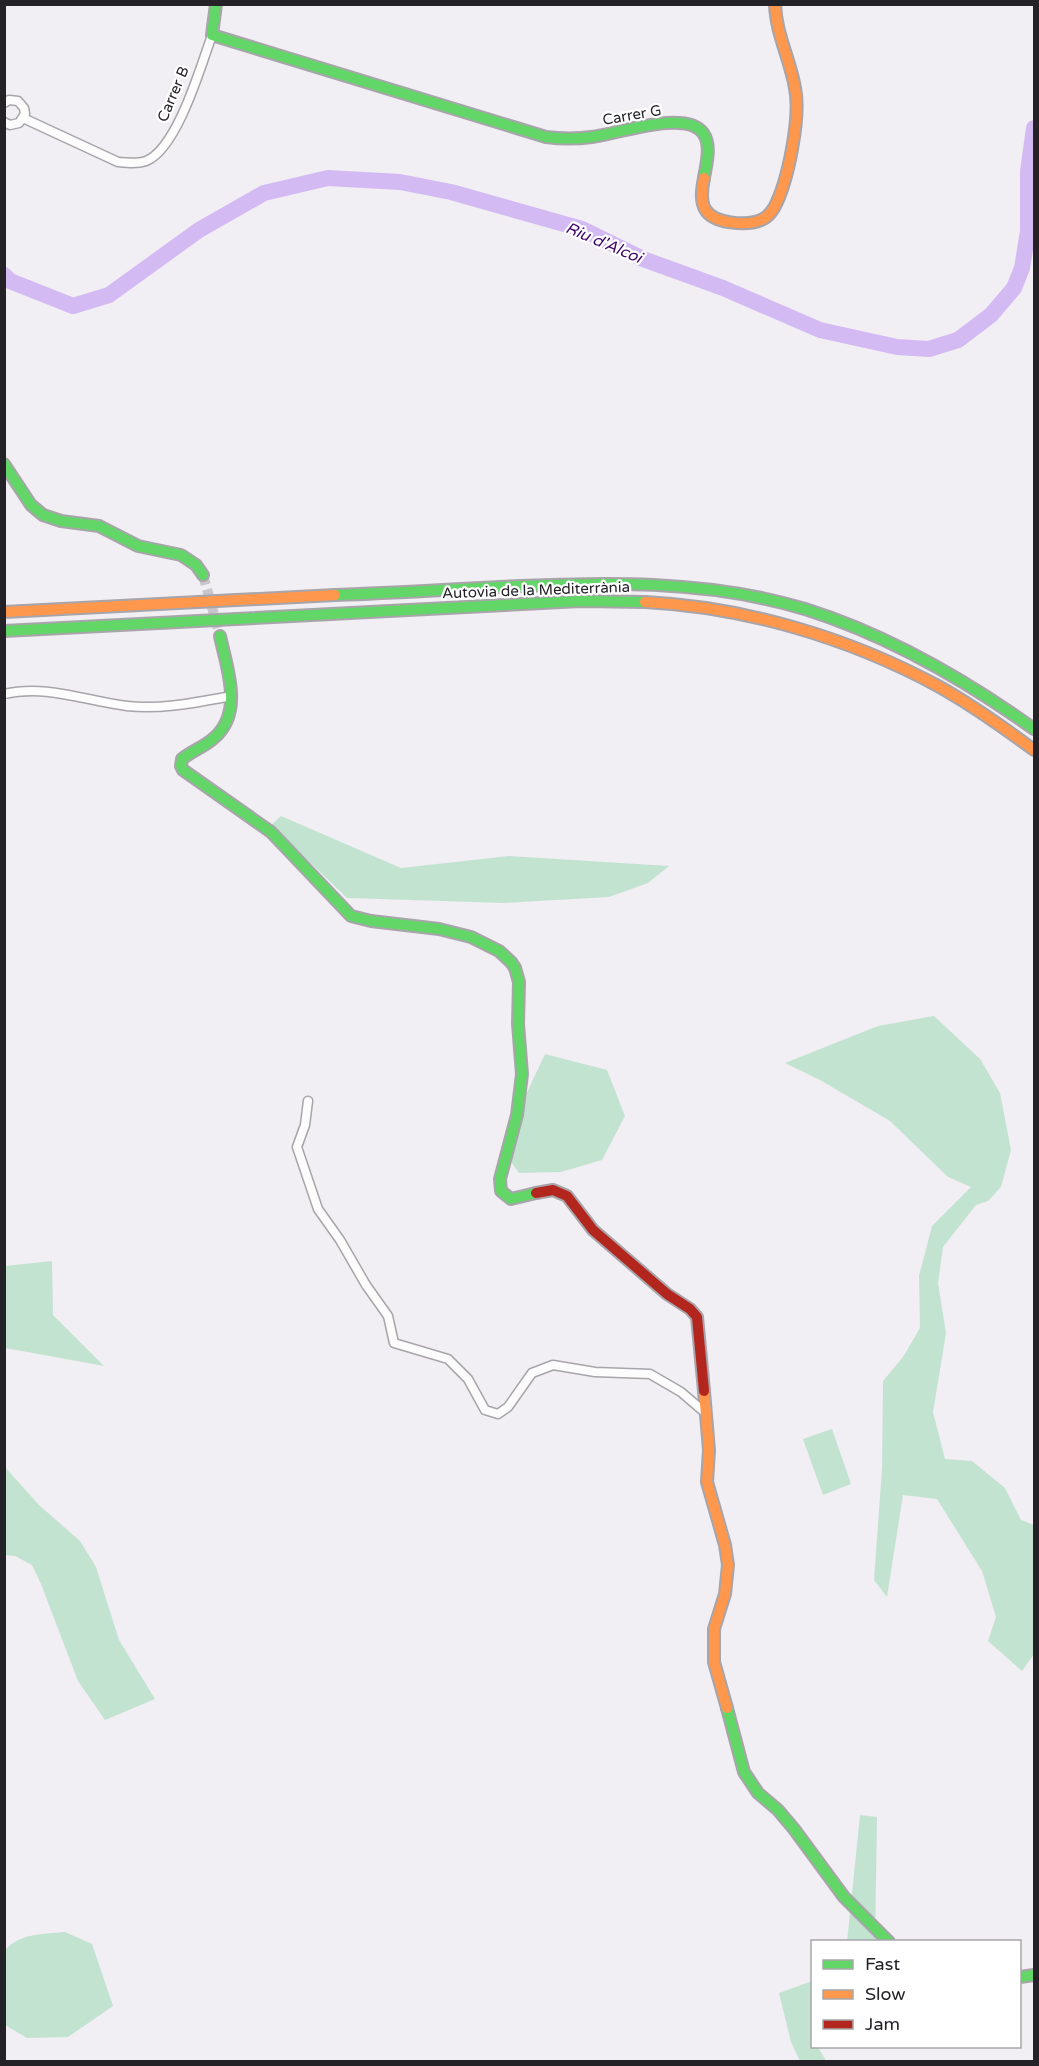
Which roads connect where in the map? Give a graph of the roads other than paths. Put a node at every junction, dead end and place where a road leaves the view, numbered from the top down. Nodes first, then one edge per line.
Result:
1 (216, 4) edge
2 (775, 4) edge
3 (212, 35) junction
4 (4, 103) edge
5 (23, 118) junction
6 (4, 122) edge
7 (4, 464) edge
8 (203, 574) tunnel mouth
9 (4, 612) edge
10 (4, 631) edge
11 (219, 636) tunnel mouth
12 (4, 694) edge
13 (232, 696) junction
14 (1035, 729) edge
15 (1035, 750) edge
16 (308, 1101) dead end
17 (706, 1411) junction
18 (889, 1940) edge

1 - 3 main road, Carrer B
2 - 3 main road, Carrer G
3 - 5 street, Carrer B
4 - 5 street
5 - 6 street
7 - 8 main road
9 - 14 main road, Autovia de la Mediterrània
10 - 15 main road, Autovia de la Mediterrània
11 - 13 main road
12 - 13 street
13 - 17 main road
16 - 17 street
17 - 18 main road

